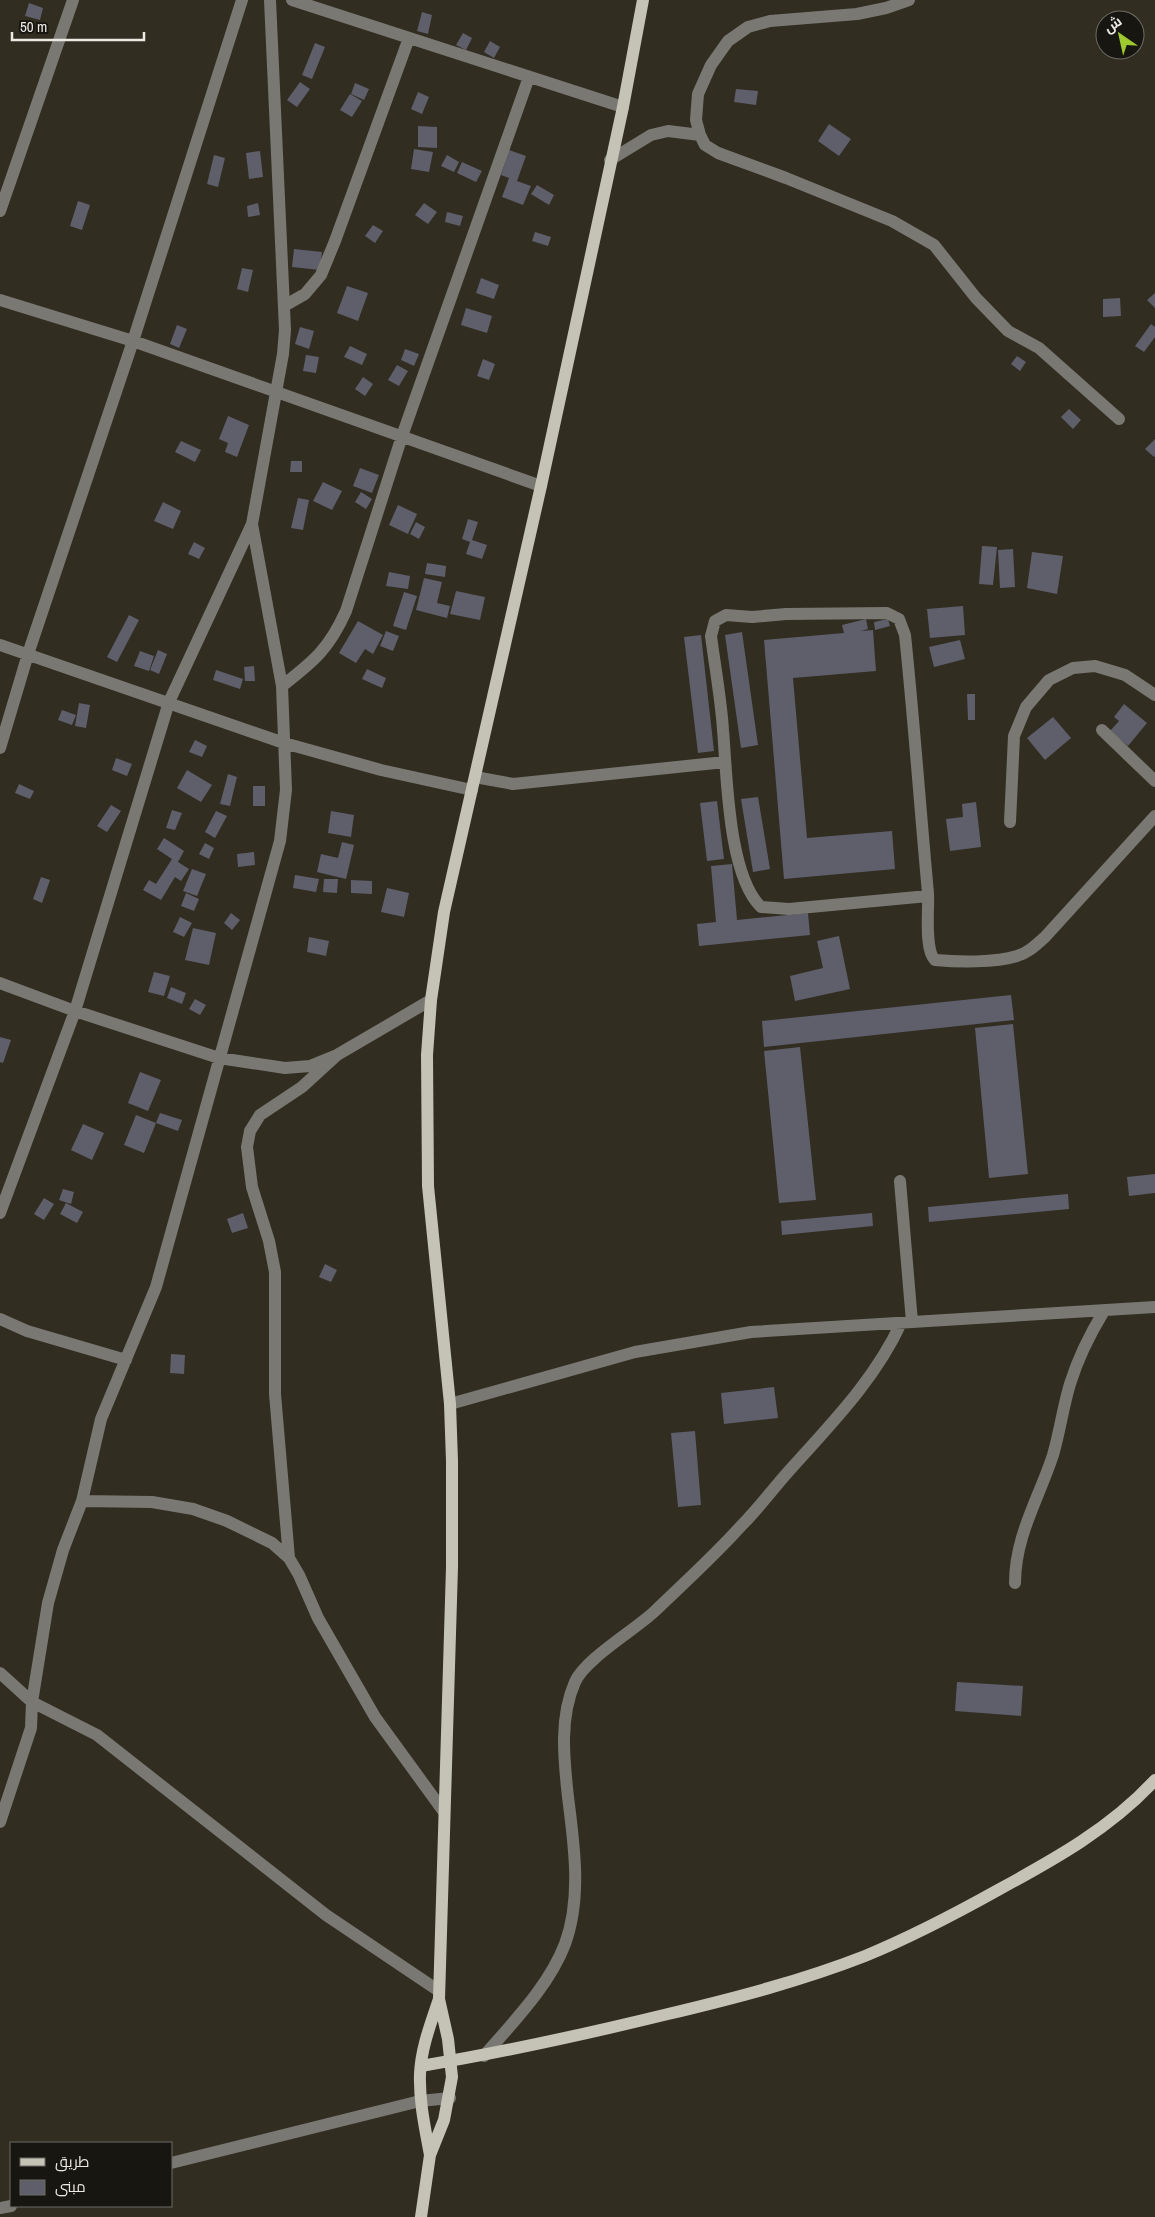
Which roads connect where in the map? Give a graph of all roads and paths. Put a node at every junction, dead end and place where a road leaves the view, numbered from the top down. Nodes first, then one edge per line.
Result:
1 (73, 0) edge
2 (242, 0) edge
3 (270, 0) edge
4 (292, 0) edge
5 (643, 0) edge
6 (909, 0) edge
7 (409, 38) junction
8 (529, 77) junction
9 (623, 107) junction
10 (700, 135) junction
11 (610, 160) junction
12 (0, 211) edge
13 (0, 300) edge
14 (284, 306) junction
15 (133, 341) junction
16 (276, 391) junction
17 (1119, 419) dead end
18 (402, 436) junction
19 (541, 486) junction
20 (252, 524) junction
21 (0, 645) edge
22 (28, 654) junction
23 (282, 686) junction
24 (1155, 695) edge
25 (169, 702) junction
26 (1102, 730) dead end
27 (284, 743) junction
28 (0, 748) edge
29 (725, 762) junction
30 (475, 777) junction
31 (1155, 781) edge
32 (472, 790) junction
33 (1155, 816) edge
34 (1010, 822) dead end
35 (928, 896) junction
36 (0, 983) edge
37 (431, 1000) junction
38 (75, 1011) junction
39 (337, 1055) junction
40 (219, 1058) junction
41 (900, 1180) dead end
42 (0, 1213) edge
43 (1155, 1307) edge
44 (1104, 1310) junction
45 (0, 1319) edge
46 (906, 1322) junction
47 (126, 1360) junction
48 (450, 1404) junction
49 (82, 1501) junction
50 (289, 1558) junction
51 (1015, 1583) dead end
52 (0, 1673) edge
53 (32, 1702) junction
54 (1155, 1780) edge
55 (444, 1812) junction
56 (0, 1822) edge
57 (439, 1995) junction
58 (484, 2056) junction
59 (451, 2061) junction
60 (421, 2066) junction
61 (450, 2098) junction
62 (420, 2100) junction
63 (430, 2154) junction
64 (172, 2163) edge
65 (421, 2217) edge

1 - 12 street
2 - 15 street
3 - 14 street
4 - 7 street
5 - 9 main road
6 - 10 street
7 - 8 street
7 - 14 street
8 - 9 street
8 - 18 street
9 - 11 main road
10 - 11 street
10 - 17 street
11 - 19 main road
13 - 15 street
14 - 16 street
15 - 16 street
15 - 22 street
16 - 18 street
16 - 20 street
18 - 19 street
18 - 23 street
19 - 30 main road
20 - 23 street
20 - 25 street
21 - 22 street
22 - 25 street
22 - 28 street
23 - 27 street
24 - 34 street
25 - 27 street
25 - 38 street
26 - 31 street
27 - 32 street
27 - 40 street
29 - 30 street
29 - 35 street
29 - 35 street
30 - 32 main road
32 - 37 main road
33 - 35 street
36 - 38 street
37 - 39 street
37 - 48 main road
38 - 40 street
38 - 42 street
39 - 40 street
39 - 50 street
40 - 47 street
41 - 46 street
43 - 44 street
44 - 46 street
44 - 51 street
45 - 47 street
46 - 48 street
46 - 58 street
47 - 49 street
48 - 55 main road
49 - 50 street
49 - 53 street
50 - 55 street
52 - 53 street
53 - 56 street
53 - 57 street
54 - 58 main road
55 - 57 main road
57 - 59 main road
57 - 60 main road
58 - 59 main road
59 - 60 main road
59 - 61 main road
60 - 62 main road
61 - 62 street
61 - 63 main road
62 - 63 main road
62 - 64 street
63 - 65 main road

